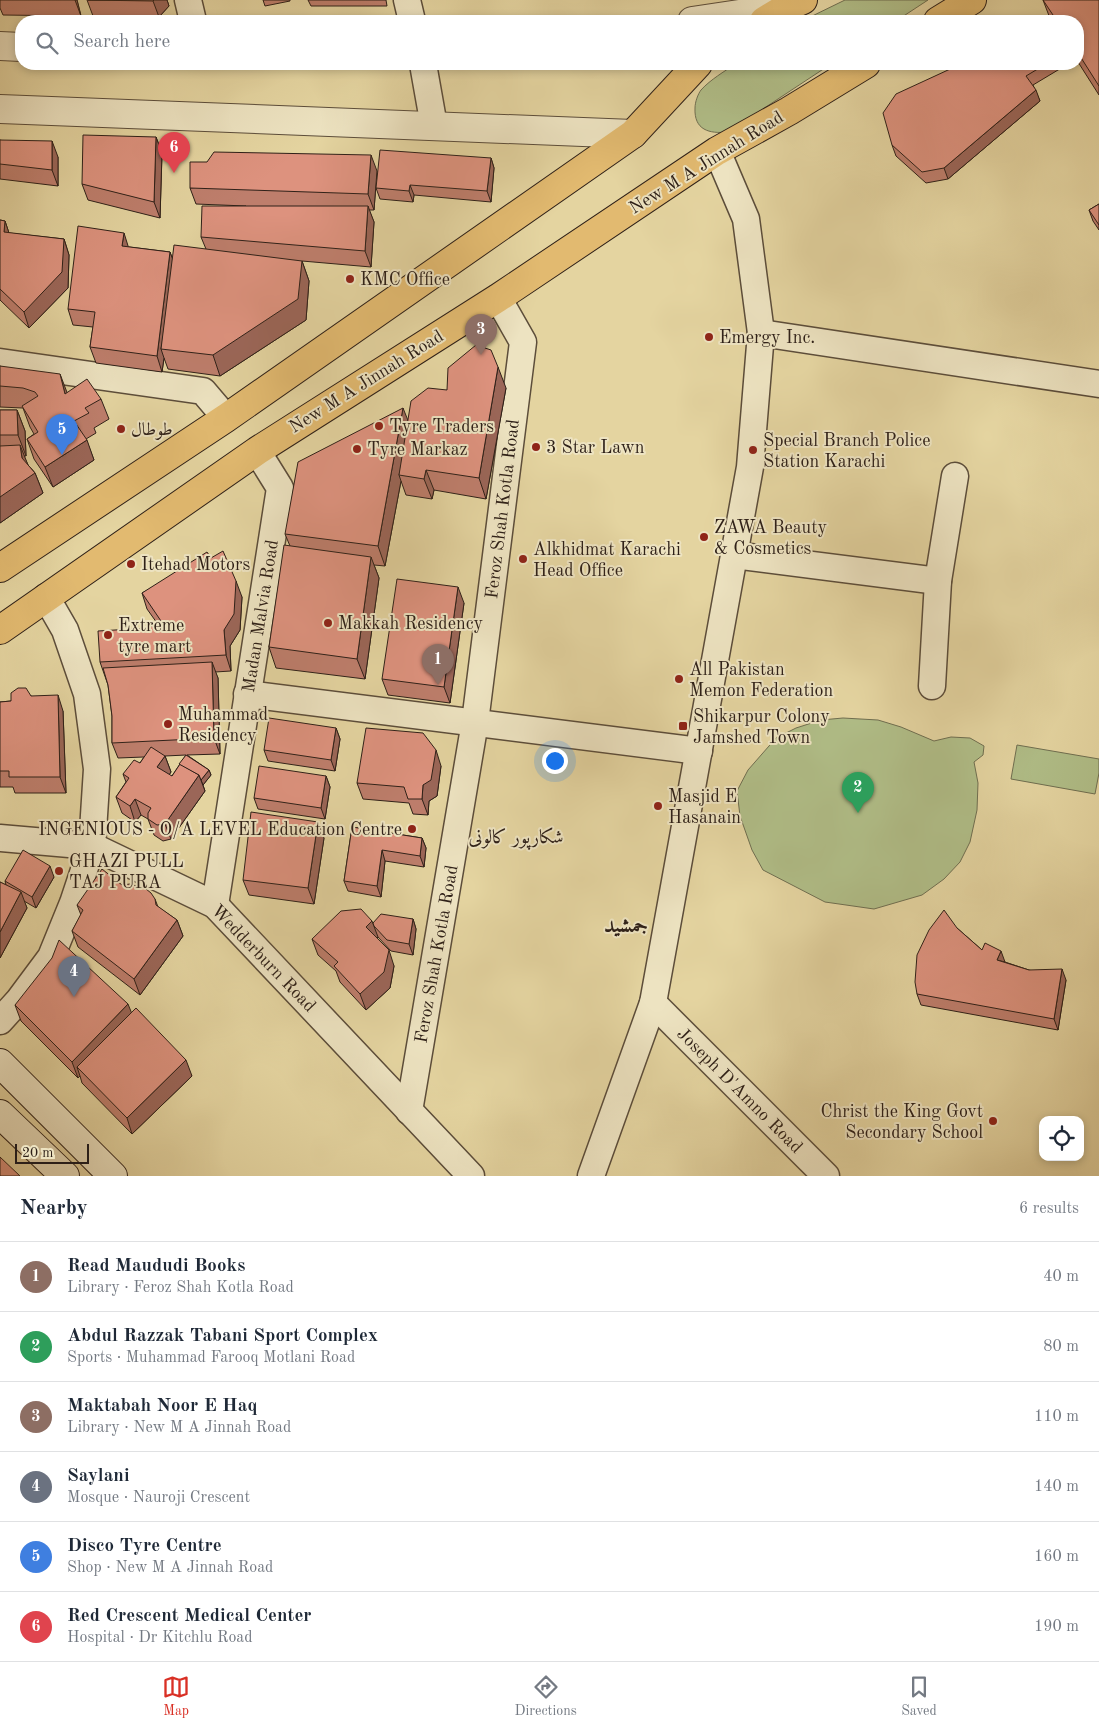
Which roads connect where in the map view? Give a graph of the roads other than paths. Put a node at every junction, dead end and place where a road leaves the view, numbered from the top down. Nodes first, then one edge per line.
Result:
1 (188, 0) edge
2 (407, 0) edge
3 (972, 0) edge
4 (795, 3) edge
5 (192, 15) edge
6 (411, 15) edge
7 (726, 15) edge
8 (774, 15) edge
9 (948, 15) edge
10 (0, 46) edge
11 (15, 47) edge
12 (425, 70) edge
13 (692, 70) edge
14 (856, 70) edge
15 (0, 110) edge
16 (434, 126) junction
17 (633, 134) junction
18 (716, 151) junction
19 (498, 298) junction
20 (761, 332) junction
21 (0, 362) edge
22 (1099, 384) edge
23 (226, 418) junction
24 (257, 451) junction
25 (955, 476) dead end
26 (734, 555) junction
27 (0, 568) edge
28 (938, 581) junction
29 (46, 597) junction
30 (0, 630) edge
31 (932, 686) dead end
32 (247, 694) junction
33 (475, 722) junction
34 (699, 751) junction
35 (0, 838) edge
36 (92, 846) junction
37 (215, 905) junction
38 (654, 1003) junction
39 (0, 1021) edge
40 (0, 1062) edge
41 (409, 1111) junction
42 (0, 1114) edge
43 (65, 1176) edge
44 (113, 1176) edge
45 (471, 1176) edge
46 (591, 1176) edge
47 (826, 1176) edge

1 - 5 street
2 - 6 street
3 - 9 main road
4 - 7 street
4 - 8 main road
10 - 11 street
12 - 16 street
13 - 17 main road
14 - 18 main road, New M A Jinnah Road
15 - 16 street
16 - 17 street
17 - 23 main road
18 - 19 main road, New M A Jinnah Road
18 - 20 street
19 - 24 main road, New M A Jinnah Road
19 - 33 street, Feroz Shah Kotla Road
20 - 22 street
20 - 26 street
21 - 23 street
23 - 27 main road
24 - 29 main road, New M A Jinnah Road
24 - 32 street, Madan Malvia Road
25 - 28 street
26 - 28 street
26 - 34 street
28 - 31 street
29 - 30 main road, New M A Jinnah Road
29 - 36 street
32 - 33 street
32 - 37 street, Madan Malvia Road
33 - 34 street
33 - 41 street, Feroz Shah Kotla Road
34 - 38 street
35 - 36 street, Wedderburn Road
36 - 37 street, Wedderburn Road
36 - 39 street
37 - 41 street, Wedderburn Road
38 - 46 street
38 - 47 street, Joseph D'Amno Road
40 - 44 street
41 - 45 street, Wedderburn Road
42 - 43 street

